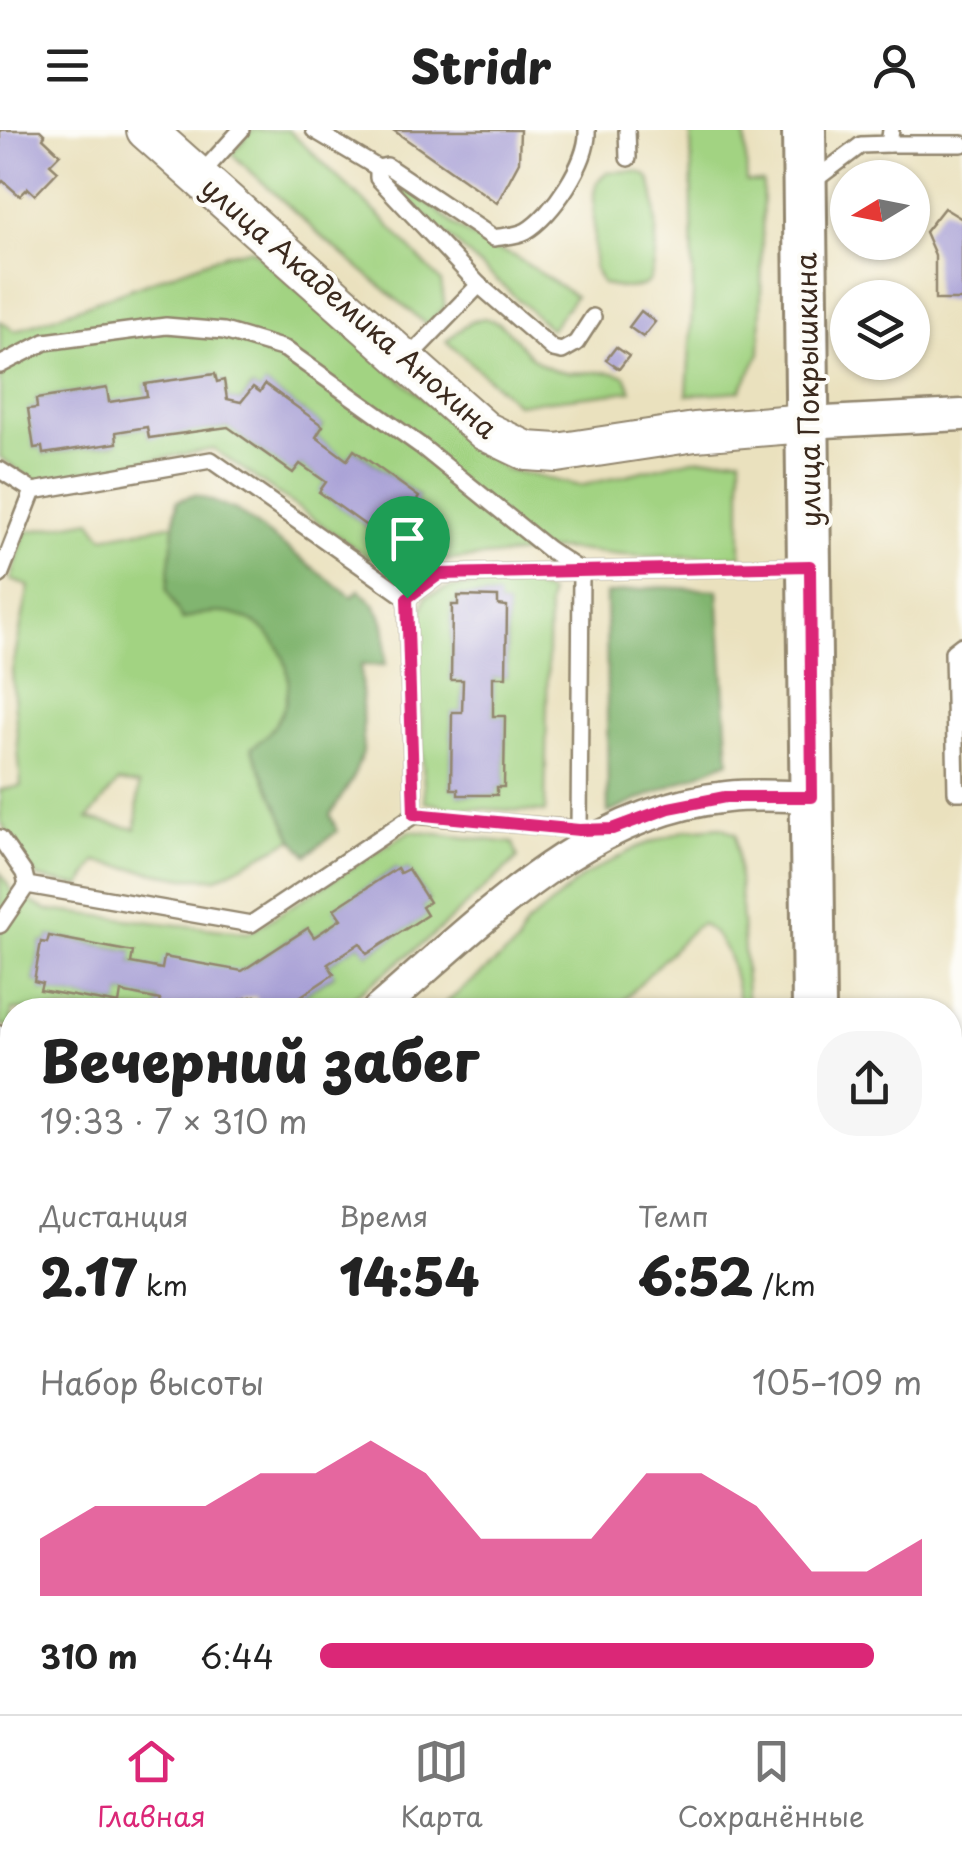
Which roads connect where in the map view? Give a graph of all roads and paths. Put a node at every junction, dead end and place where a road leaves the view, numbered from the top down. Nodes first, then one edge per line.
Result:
1 (146, 130) edge
2 (241, 130) edge
3 (314, 130) edge
4 (587, 130) edge
5 (627, 130) edge
6 (804, 130) edge
7 (889, 137) edge
8 (962, 144) edge
9 (628, 158) dead end
10 (378, 168) junction
11 (198, 178) junction
12 (804, 187) junction
13 (479, 285) junction
14 (593, 317) dead end
15 (405, 361) junction
16 (0, 365) edge
17 (962, 416) edge
18 (806, 423) junction
19 (0, 470) edge
20 (33, 491) junction
21 (810, 566) junction
22 (581, 571) junction
23 (0, 575) edge
24 (407, 598) junction
25 (962, 644) edge
26 (962, 792) edge
27 (812, 797) junction
28 (414, 814) junction
29 (612, 829) junction
30 (579, 830) junction
31 (0, 838) edge
32 (27, 884) junction
33 (0, 925) edge
34 (392, 998) edge
35 (814, 998) edge

1 - 11 street, улица Академика Анохина
2 - 11 lane
3 - 10 lane
4 - 10 lane
5 - 9 lane
6 - 12 main road, улица Покрышкина
7 - 8 lane
7 - 12 lane
10 - 13 lane
11 - 15 street, улица Академика Анохина
12 - 18 main road, улица Покрышкина
13 - 14 lane
13 - 15 lane
15 - 18 street, улица Академика Анохина
16 - 22 lane
17 - 18 street
18 - 21 main road, улица Покрышкина
19 - 20 lane
20 - 23 lane
20 - 24 lane
21 - 22 lane
21 - 27 main road, улица Покрышкина
22 - 24 lane
22 - 30 lane
24 - 28 lane
25 - 26 lane
27 - 29 street
27 - 35 main road, улица Покрышкина
28 - 30 lane
28 - 32 lane
29 - 30 lane
29 - 34 street
31 - 32 lane
32 - 33 lane

